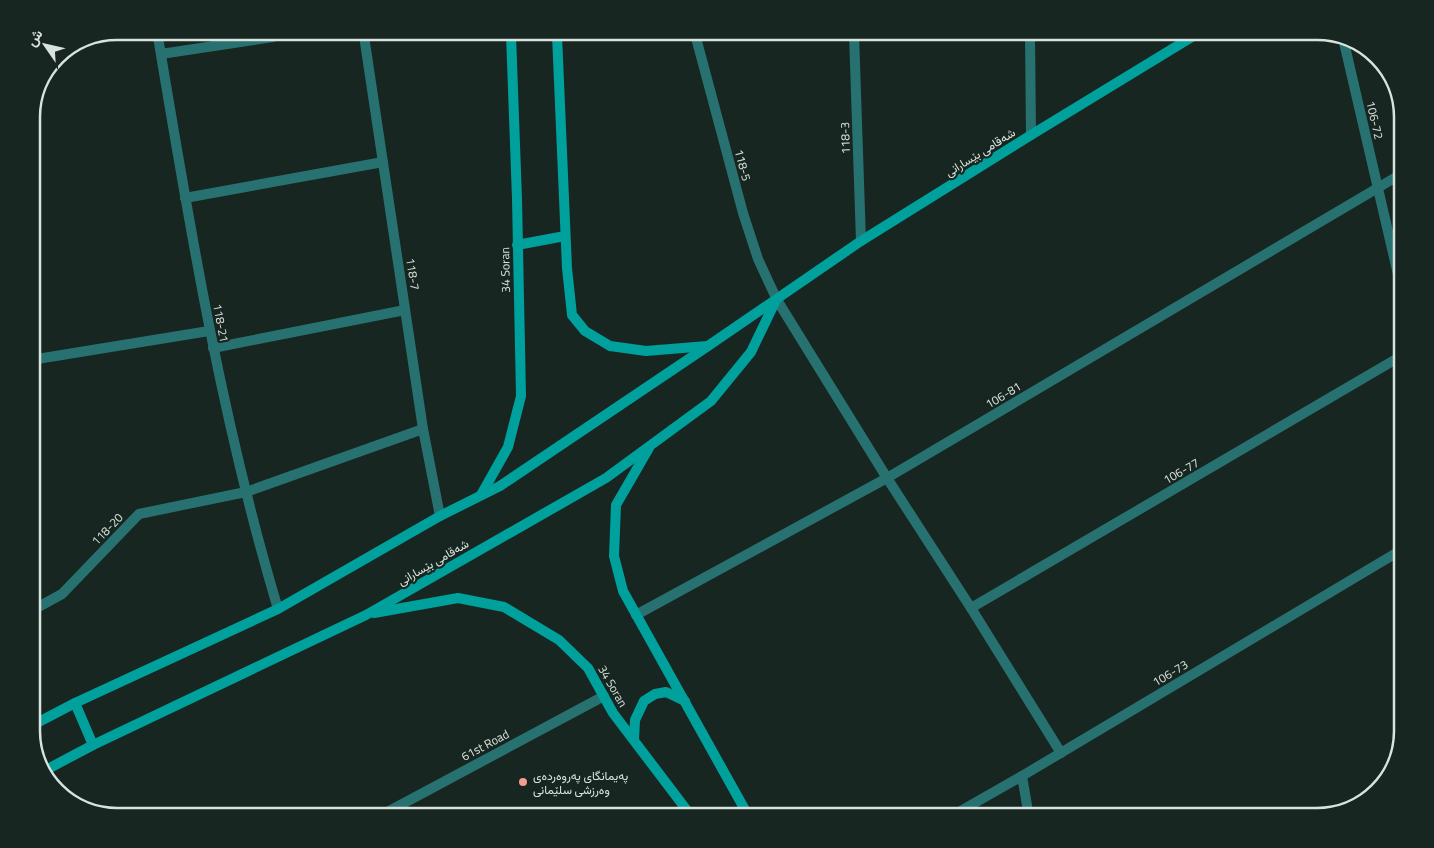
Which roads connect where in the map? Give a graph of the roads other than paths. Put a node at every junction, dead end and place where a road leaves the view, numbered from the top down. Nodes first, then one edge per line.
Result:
1 (158, 40) edge
2 (253, 40) edge
3 (365, 40) edge
4 (511, 40) edge
5 (557, 40) edge
6 (697, 40) edge
7 (854, 40) edge
8 (1030, 40) edge
9 (1187, 40) edge
10 (1345, 45) edge
11 (160, 54) junction
12 (1031, 135) junction
13 (383, 162) junction
14 (1394, 178) edge
15 (1378, 188) junction
16 (186, 198) junction
17 (566, 236) junction
18 (861, 241) junction
19 (517, 245) junction
20 (1394, 257) edge
21 (777, 300) junction
22 (406, 310) junction
23 (209, 331) junction
24 (708, 346) junction
25 (213, 348) junction
26 (40, 359) edge
27 (1394, 360) edge
28 (423, 429) junction
29 (651, 444) junction
30 (887, 478) junction
31 (246, 492) junction
32 (481, 495) junction
33 (440, 516) junction
34 (1394, 554) edge
35 (40, 606) edge
36 (278, 608) junction
37 (971, 608) junction
38 (366, 615) junction
39 (636, 615) junction
40 (604, 696) junction
41 (685, 701) junction
42 (75, 703) junction
43 (40, 721) edge
44 (634, 740) junction
45 (93, 745) junction
46 (1061, 753) junction
47 (49, 768) edge
48 (1022, 776) junction
49 (395, 808) edge
50 (685, 808) edge
51 (744, 808) edge
52 (966, 808) edge
53 (1028, 808) edge

1 - 11 street, 118-21
2 - 11 street
3 - 13 street, 118-7
4 - 19 main road, 34 Soran
5 - 17 main road
6 - 21 street, 118-5
7 - 18 street, 118-3
8 - 12 street
9 - 12 main road, شەقامی بێسارانی
10 - 15 street, 106-72
11 - 16 street, 118-21
12 - 18 main road, شەقامی بێسارانی
13 - 16 street
13 - 22 street, 118-7
14 - 15 street, 106-81
15 - 20 street, 106-72
15 - 30 street, 106-81
16 - 23 street, 118-21
17 - 19 main road
17 - 24 main road
18 - 21 main road, شەقامی بێسارانی
19 - 32 main road, 34 Soran
21 - 24 main road, شەقامی بێسارانی
21 - 29 main road, شەقامی بێسارانی
21 - 30 street, 118-5
22 - 25 street
22 - 28 street, 118-7
23 - 25 street, 118-21
23 - 26 street
24 - 32 main road, شەقامی بێسارانی
25 - 31 street, 118-21
27 - 37 street, 106-77
28 - 31 street, 118-20
28 - 33 street, 118-7
29 - 38 main road, شەقامی بێسارانی
29 - 39 main road
30 - 37 street, 118-5
30 - 39 street, 106-81
31 - 35 street, 118-20
31 - 36 street, 118-21
32 - 33 main road, شەقامی بێسارانی
33 - 36 main road, شەقامی بێسارانی
34 - 46 street, 106-73
36 - 42 main road, شەقامی بێسارانی
37 - 46 street, 118-5
38 - 40 main road, 34 Soran
38 - 45 main road, شەقامی بێسارانی
39 - 41 main road
40 - 44 main road, 34 Soran
40 - 49 street, 61st Road
41 - 44 main road
41 - 51 main road
42 - 43 main road, شەقامی بێسارانی
42 - 45 main road
44 - 50 main road, 34 Soran
45 - 47 main road, شەقامی بێسارانی
46 - 48 street, 106-73
48 - 52 street, 106-73
48 - 53 street

